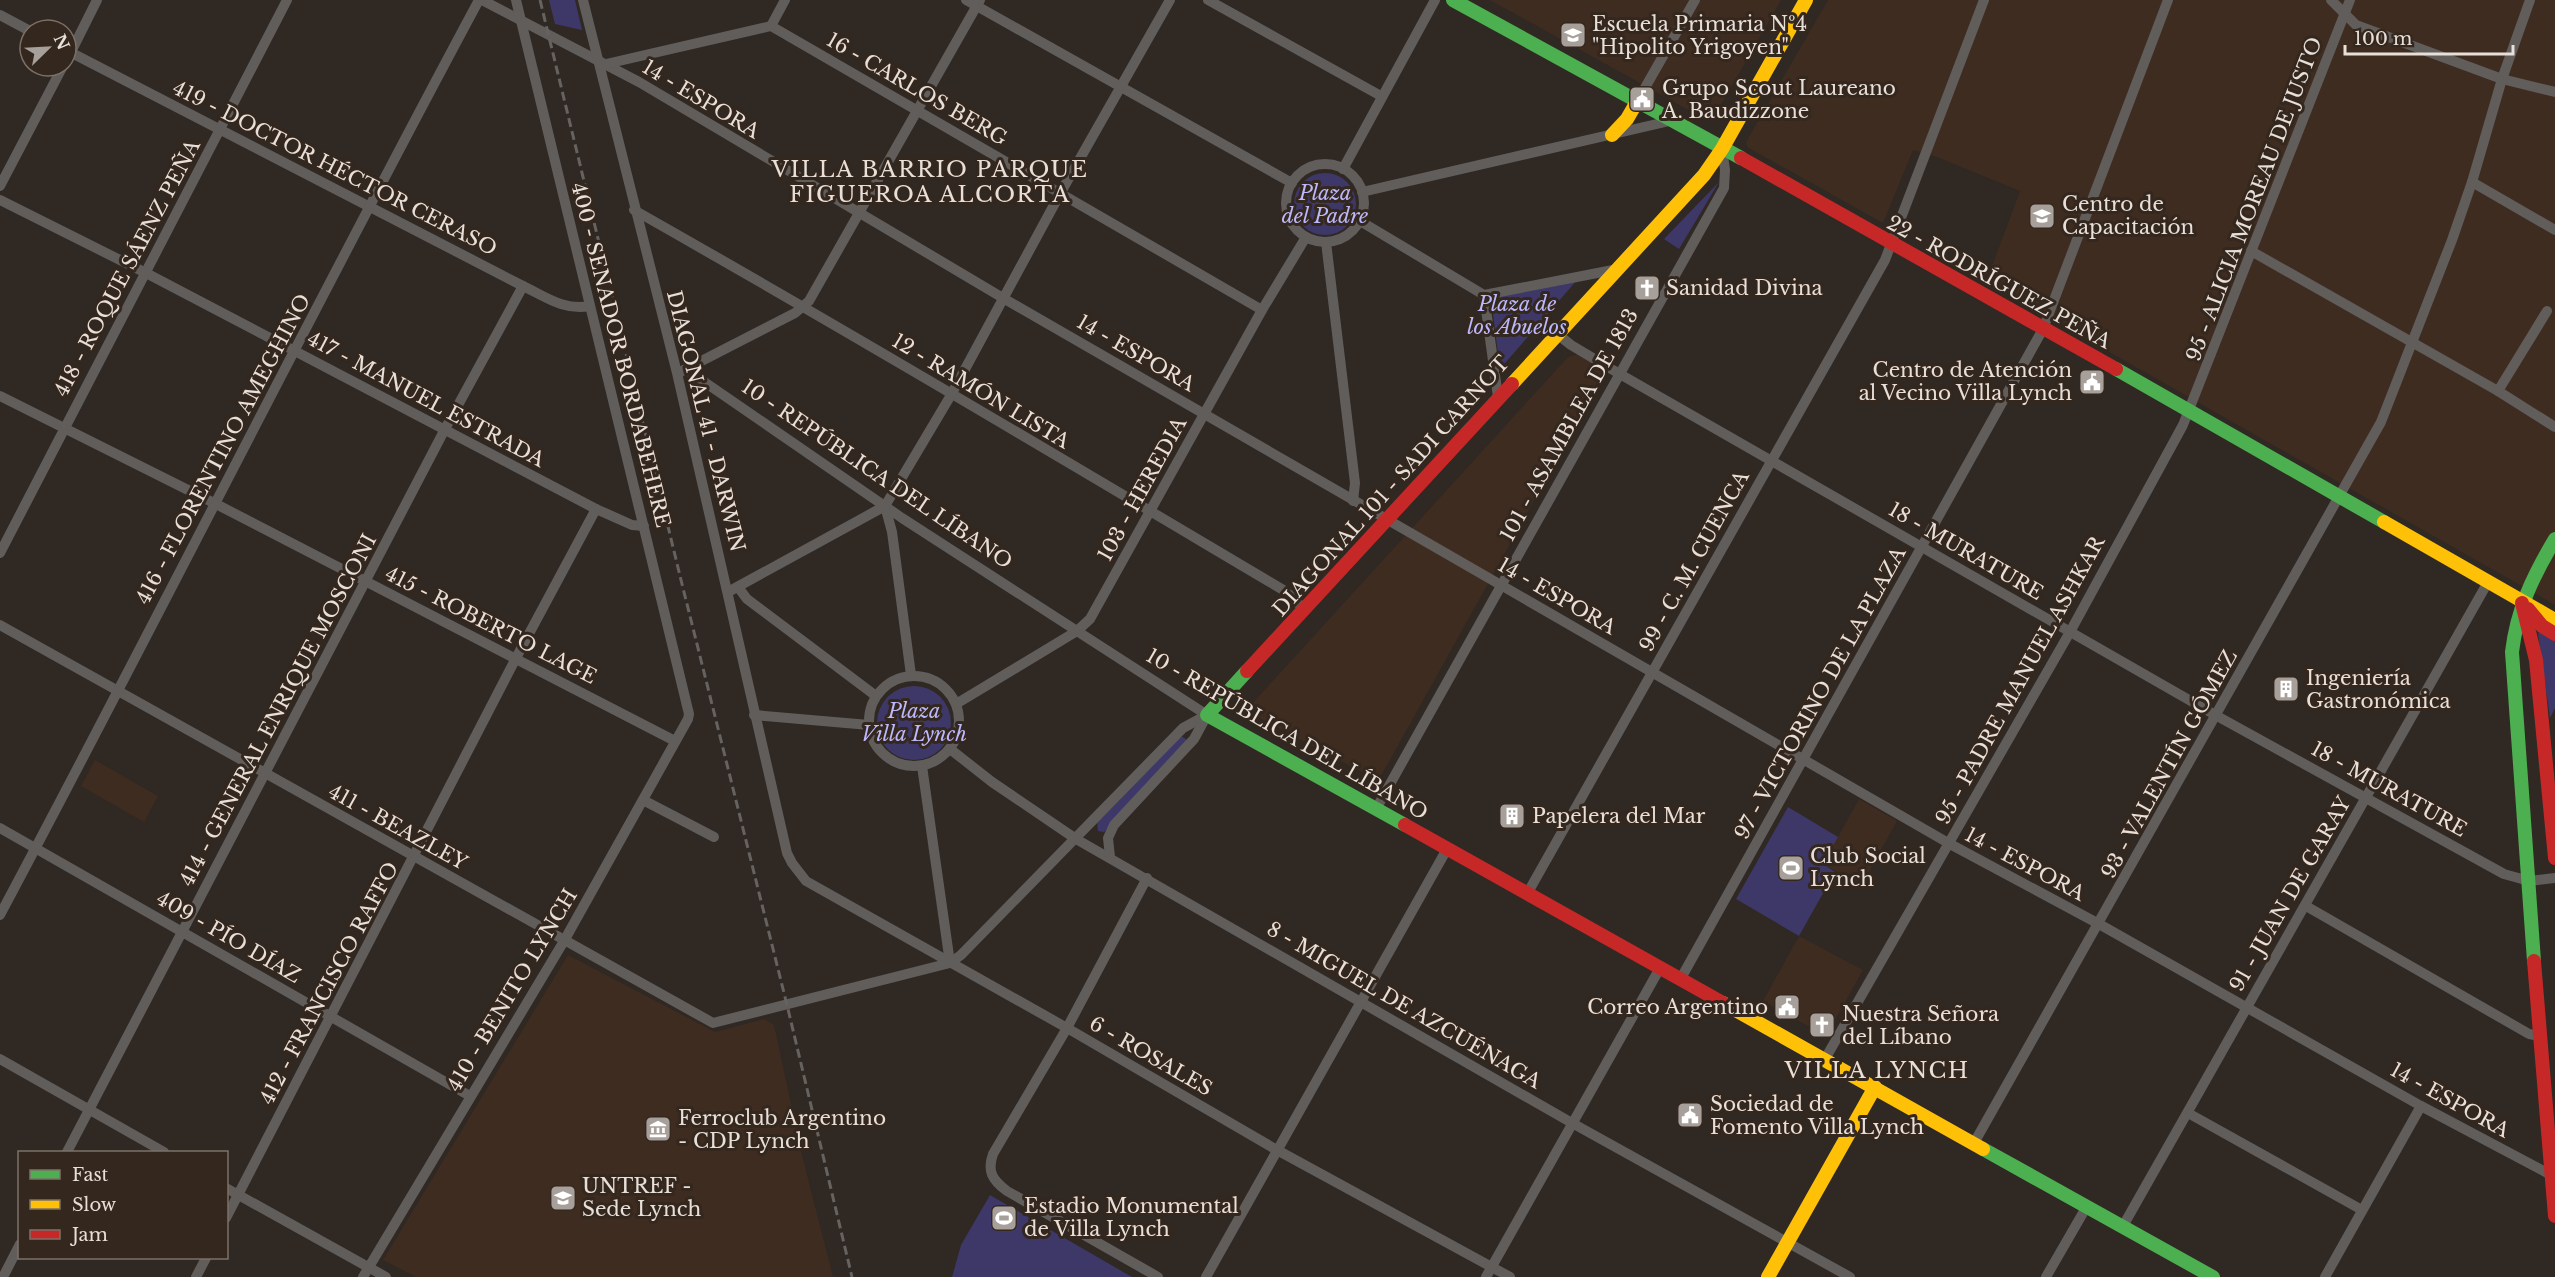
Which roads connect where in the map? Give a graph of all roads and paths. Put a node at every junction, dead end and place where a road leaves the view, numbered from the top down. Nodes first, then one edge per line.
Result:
1 (97, 0) edge
2 (287, 0) edge
3 (480, 0) edge
4 (516, 0) edge
5 (583, 0) edge
6 (785, 0) edge
7 (966, 0) edge
8 (1170, 0) edge
9 (1208, 0) edge
10 (1436, 0) edge
11 (1453, 0) edge
12 (1695, 0) edge
13 (1806, 0) edge
14 (1984, 0) edge
15 (2168, 0) edge
16 (2331, 0) edge
17 (2350, 0) edge
18 (2530, 0) edge
19 (978, 3) edge
20 (0, 15) edge
21 (2345, 15) junction
22 (521, 20) junction
23 (18, 25) edge
24 (771, 26) junction
25 (78, 35) edge
26 (78, 59) edge
27 (601, 62) junction
28 (57, 78) edge
29 (2502, 79) junction
30 (1120, 87) junction
31 (2555, 92) edge
32 (1381, 96) junction
33 (1638, 100) junction
34 (916, 110) junction
35 (1674, 120) junction
36 (220, 129) junction
37 (1612, 135) junction
38 (1722, 149) junction
39 (1343, 169) junction
40 (2472, 182) junction
41 (1292, 183) junction
42 (0, 186) edge
43 (1061, 192) junction
44 (1362, 192) junction
45 (0, 200) edge
46 (368, 206) junction
47 (634, 210) junction
48 (859, 213) junction
49 (1360, 221) junction
50 (2555, 230) edge
51 (1306, 237) junction
52 (1326, 242) junction
53 (1892, 244) junction
54 (2251, 251) junction
55 (1618, 269) junction
56 (146, 273) junction
57 (523, 286) junction
58 (1484, 295) junction
59 (1003, 298) junction
60 (590, 306) junction
61 (804, 306) junction
62 (1262, 310) junction
63 (2547, 311) dead end
64 (2043, 329) junction
65 (1556, 333) junction
66 (2412, 342) junction
67 (296, 352) junction
68 (682, 371) junction
69 (1618, 373) junction
70 (2498, 391) junction
71 (951, 395) junction
72 (0, 396) edge
73 (1498, 397) junction
74 (2190, 411) junction
75 (1205, 413) junction
76 (2555, 427) edge
77 (63, 428) junction
78 (445, 429) junction
79 (1772, 460) junction
80 (2340, 495) junction
81 (1353, 501) junction
82 (216, 504) junction
83 (885, 506) junction
84 (596, 509) junction
85 (1151, 512) junction
86 (1386, 519) junction
87 (644, 526) junction
88 (2555, 539) edge
89 (1922, 546) junction
90 (0, 553) edge
91 (366, 581) junction
92 (2488, 582) junction
93 (1501, 585) junction
94 (733, 590) junction
95 (2522, 603) junction
96 (1304, 609) junction
97 (2555, 620) edge
98 (0, 625) edge
99 (1077, 631) junction
100 (2070, 632) junction
101 (2555, 634) edge
102 (516, 658) junction
103 (1652, 672) junction
104 (911, 675) junction
105 (116, 690) junction
106 (876, 696) junction
107 (956, 704) junction
108 (754, 715) junction
109 (1207, 715) junction
110 (2217, 716) junction
111 (688, 719) joint
112 (869, 724) junction
113 (2555, 739) edge
114 (675, 741) junction
115 (950, 749) junction
116 (1804, 760) junction
117 (2546, 760) junction
118 (922, 766) junction
119 (265, 774) junction
120 (2367, 796) junction
121 (643, 800) junction
122 (1376, 809) junction
123 (0, 828) edge
124 (714, 837) dead end
125 (1076, 838) junction
126 (1950, 843) junction
127 (35, 848) junction
128 (1447, 849) junction
129 (787, 853) joint
130 (415, 856) junction
131 (1110, 857) junction
132 (2555, 858) edge
133 (1147, 878) junction
134 (2555, 878) edge
135 (2529, 881) junction
136 (1527, 894) junction
137 (2306, 906) junction
138 (0, 915) edge
139 (2099, 924) junction
140 (182, 931) junction
141 (564, 941) junction
142 (950, 963) junction
143 (1660, 968) junction
144 (1680, 980) junction
145 (1361, 1000) junction
146 (2246, 1007) junction
147 (331, 1016) junction
148 (1067, 1028) junction
149 (2540, 1036) junction
150 (0, 1059) edge
151 (1825, 1059) junction
152 (1875, 1087) junction
153 (470, 1096) junction
154 (2421, 1106) junction
155 (89, 1109) junction
156 (2188, 1113) junction
157 (1572, 1123) junction
158 (1974, 1143) junction
159 (1277, 1150) junction
160 (68, 1151) edge
161 (162, 1151) edge
162 (2552, 1176) edge
163 (228, 1189) edge
164 (238, 1195) junction
165 (2087, 1206) junction
166 (2362, 1210) junction
167 (228, 1214) edge
168 (2555, 1216) edge
169 (2123, 1226) junction
170 (1788, 1242) junction
171 (18, 1248) edge
172 (205, 1259) edge
173 (366, 1272) edge
174 (1489, 1272) edge
175 (3, 1277) edge
176 (196, 1277) edge
177 (386, 1277) edge
178 (1158, 1277) edge
179 (1206, 1277) edge
180 (1510, 1277) edge
181 (1768, 1277) edge
182 (1850, 1277) edge
183 (2046, 1277) edge
184 (2213, 1277) edge
185 (2325, 1277) edge

1 - 25 street
2 - 36 street, 418 - ROQUE SÁENZ PEÑA
3 - 22 street, 14 - ESPORA
3 - 46 street, 416 - FLORENTINO AMEGHINO
4 - 22 street, 400 - SENADOR BORDABEHERE
5 - 27 street, DIAGONAL 41 - DARWIN
6 - 24 street
7 - 19 street
8 - 30 street
9 - 32 street
10 - 32 street
11 - 33 main road, 22 - RODRÍGUEZ PEÑA
12 - 33 street
13 - 38 main road, DIAGONAL 101 - SADI CARNOT
14 - 53 street, 99 - C. M. CUENCA
15 - 64 street, 97 - VICTORINO DE LA PLAZA
16 - 21 street
17 - 21 street, 95 - ALICIA MOREAU DE JUSTO
18 - 29 street, 93 - VALENTÍN GÓMEZ
19 - 30 street
19 - 34 street
20 - 23 street
21 - 29 street
21 - 54 street, 95 - ALICIA MOREAU DE JUSTO
22 - 27 street, 14 - ESPORA
22 - 60 street, 400 - SENADOR BORDABEHERE
24 - 27 street
24 - 34 street, 16 - CARLOS BERG
26 - 36 street, 419 - DOCTOR HÉCTOR CERASO
27 - 47 street, DIAGONAL 41 - DARWIN
27 - 48 street, 14 - ESPORA
28 - 42 street
29 - 31 street
29 - 40 street, 93 - VALENTÍN GÓMEZ
30 - 41 street
30 - 43 street
32 - 39 street
33 - 35 main road, 22 - RODRÍGUEZ PEÑA
33 - 37 main road
34 - 43 street, 16 - CARLOS BERG
34 - 48 street
35 - 37 street
35 - 38 main road, 22 - RODRÍGUEZ PEÑA
36 - 46 street, 419 - DOCTOR HÉCTOR CERASO
36 - 56 street, 418 - ROQUE SÁENZ PEÑA
37 - 44 street
38 - 53 main road, 22 - RODRÍGUEZ PEÑA
38 - 55 main road, DIAGONAL 101 - SADI CARNOT
38 - 69 street, 101 - ASAMBLEA DE 1813
39 - 41 street
39 - 44 street
40 - 50 street
40 - 66 street, 93 - VALENTÍN GÓMEZ
41 - 51 street
43 - 59 street
43 - 62 street, 16 - CARLOS BERG
44 - 49 street
45 - 56 street, 417 - MANUEL ESTRADA
46 - 57 street, 419 - DOCTOR HÉCTOR CERASO
46 - 67 street, 416 - FLORENTINO AMEGHINO
47 - 61 street, 12 - RAMÓN LISTA
47 - 68 street, DIAGONAL 41 - DARWIN
48 - 59 street, 14 - ESPORA
48 - 61 street
49 - 52 street
49 - 58 street
51 - 52 street
51 - 62 street, 103 - HEREDIA
52 - 81 street
53 - 64 main road, 22 - RODRÍGUEZ PEÑA
53 - 79 street, 99 - C. M. CUENCA
54 - 66 street
54 - 74 street, 95 - ALICIA MOREAU DE JUSTO
55 - 58 street
55 - 65 main road, DIAGONAL 101 - SADI CARNOT
56 - 67 street, 417 - MANUEL ESTRADA
56 - 77 street, 418 - ROQUE SÁENZ PEÑA
57 - 60 street, 419 - DOCTOR HÉCTOR CERASO
57 - 78 street, 414 - GENERAL ENRIQUE MOSCONI
58 - 73 street
59 - 71 street
59 - 75 street, 14 - ESPORA
60 - 87 street, 400 - SENADOR BORDABEHERE
61 - 68 street
61 - 71 street, 12 - RAMÓN LISTA
62 - 75 street, 103 - HEREDIA
63 - 70 street
64 - 74 main road, 22 - RODRÍGUEZ PEÑA
64 - 89 street, 97 - VICTORINO DE LA PLAZA
65 - 69 street, 18 - MURATURE
65 - 73 main road, DIAGONAL 101 - SADI CARNOT
66 - 70 street
66 - 80 street, 93 - VALENTÍN GÓMEZ
67 - 78 street, 417 - MANUEL ESTRADA
67 - 82 street, 416 - FLORENTINO AMEGHINO
68 - 83 street, 10 - REPÚBLICA DEL LÍBANO
68 - 94 street, DIAGONAL 41 - DARWIN
69 - 79 street, 18 - MURATURE
69 - 93 street, 101 - ASAMBLEA DE 1813
70 - 76 street
71 - 83 street
71 - 85 street, 12 - RAMÓN LISTA
72 - 77 street, 415 - ROBERTO LAGE
73 - 86 main road, DIAGONAL 101 - SADI CARNOT
74 - 80 main road, 22 - RODRÍGUEZ PEÑA
74 - 100 street, 95 - PADRE MANUEL ASHKAR
75 - 81 street, 14 - ESPORA
75 - 85 street, 103 - HEREDIA
77 - 82 street, 415 - ROBERTO LAGE
77 - 90 street, 418 - ROQUE SÁENZ PEÑA
78 - 84 street, 417 - MANUEL ESTRADA
78 - 91 street, 414 - GENERAL ENRIQUE MOSCONI
79 - 89 street, 18 - MURATURE
79 - 103 street, 99 - C. M. CUENCA
80 - 92 main road, 22 - RODRÍGUEZ PEÑA
80 - 110 street, 93 - VALENTÍN GÓMEZ
81 - 86 street, 14 - ESPORA
82 - 91 street, 415 - ROBERTO LAGE
82 - 105 street, 416 - FLORENTINO AMEGHINO
83 - 94 street
83 - 99 street, 10 - REPÚBLICA DEL LÍBANO
83 - 104 street
84 - 87 street, 417 - MANUEL ESTRADA
84 - 102 street, 412 - FRANCISCO RAFFO
85 - 96 street, 12 - RAMÓN LISTA
85 - 99 street, 103 - HEREDIA
86 - 93 street, 14 - ESPORA
86 - 96 main road, DIAGONAL 101 - SADI CARNOT
87 - 111 street, 400 - SENADOR BORDABEHERE
88 - 95 main road
89 - 100 street, 18 - MURATURE
89 - 116 street, 97 - VICTORINO DE LA PLAZA
91 - 102 street, 415 - ROBERTO LAGE
91 - 119 street, 414 - GENERAL ENRIQUE MOSCONI
92 - 95 main road, 22 - RODRÍGUEZ PEÑA
92 - 120 street, 91 - JUAN DE GARAY
93 - 103 street, 14 - ESPORA
93 - 122 street, 101 - ASAMBLEA DE 1813
94 - 106 street
94 - 108 street, DIAGONAL 41 - DARWIN
95 - 97 main road, 22 - RODRÍGUEZ PEÑA
95 - 101 main road, 22 - RODRÍGUEZ PEÑA
95 - 117 main road
95 - 135 main road
96 - 109 main road, DIAGONAL 101 - SADI CARNOT
98 - 105 street, 411 - BEAZLEY
99 - 107 street, 103 - HEREDIA
99 - 109 street, 10 - REPÚBLICA DEL LÍBANO
100 - 110 street, 18 - MURATURE
100 - 126 street, 95 - PADRE MANUEL ASHKAR
102 - 114 street, 415 - ROBERTO LAGE
102 - 130 street, 412 - FRANCISCO RAFFO
103 - 116 street, 14 - ESPORA
103 - 136 street, 99 - C. M. CUENCA
104 - 106 street
104 - 107 street
105 - 119 street, 411 - BEAZLEY
105 - 127 street, 416 - FLORENTINO AMEGHINO
106 - 112 street
107 - 115 street
108 - 112 street
108 - 129 street, DIAGONAL 41 - DARWIN
109 - 122 main road, 10 - REPÚBLICA DEL LÍBANO
109 - 125 street, DIAGONAL 101 - SADI CARNOT
109 - 131 street, DIAGONAL 101 - SADI CARNOT
110 - 120 street, 18 - MURATURE
110 - 139 street, 93 - VALENTÍN GÓMEZ
111 - 114 street, 410 - BENITO LYNCH
112 - 118 street
113 - 117 main road
114 - 121 street, 410 - BENITO LYNCH
115 - 118 street
115 - 125 street, 8 - MIGUEL DE AZCUÉNAGA
116 - 126 street, 14 - ESPORA
116 - 144 street, 97 - VICTORINO DE LA PLAZA
117 - 132 main road
118 - 142 street
119 - 130 street, 411 - BEAZLEY
119 - 140 street, 414 - GENERAL ENRIQUE MOSCONI
120 - 135 street, 18 - MURATURE
120 - 137 street, 91 - JUAN DE GARAY
121 - 124 street
121 - 141 street, 410 - BENITO LYNCH
122 - 128 main road, 10 - REPÚBLICA DEL LÍBANO
123 - 127 street, 409 - PÍO DÍAZ
125 - 131 street, 8 - MIGUEL DE AZCUÉNAGA
125 - 142 street, DIAGONAL 101 - SADI CARNOT
126 - 139 street, 14 - ESPORA
126 - 151 street, 95 - PADRE MANUEL ASHKAR
127 - 138 street, 416 - FLORENTINO AMEGHINO
127 - 140 street, 409 - PÍO DÍAZ
128 - 136 main road, 10 - REPÚBLICA DEL LÍBANO
128 - 145 street
129 - 142 street, 6 - ROSALES
130 - 141 street, 411 - BEAZLEY
130 - 147 street, 412 - FRANCISCO RAFFO
131 - 133 street, 8 - MIGUEL DE AZCUÉNAGA
133 - 145 street, 8 - MIGUEL DE AZCUÉNAGA
133 - 148 street
134 - 135 street, 18 - MURATURE
135 - 149 main road
136 - 143 main road, 10 - REPÚBLICA DEL LÍBANO
137 - 146 street, 91 - JUAN DE GARAY
137 - 149 street
139 - 146 street, 14 - ESPORA
139 - 158 street, 93 - VALENTÍN GÓMEZ
140 - 147 street, 409 - PÍO DÍAZ
140 - 155 street, 414 - GENERAL ENRIQUE MOSCONI
141 - 142 street, 411 - BEAZLEY
141 - 153 street, 410 - BENITO LYNCH
142 - 148 street, 6 - ROSALES
143 - 144 main road, 10 - REPÚBLICA DEL LÍBANO
143 - 157 street
144 - 151 main road, 10 - REPÚBLICA DEL LÍBANO
145 - 157 street, 8 - MIGUEL DE AZCUÉNAGA
145 - 159 street
146 - 154 street, 14 - ESPORA
146 - 156 street, 91 - JUAN DE GARAY
147 - 153 street, 409 - PÍO DÍAZ
147 - 164 street, 412 - FRANCISCO RAFFO
148 - 159 street, 6 - ROSALES
148 - 178 street
149 - 162 main road
150 - 155 street
151 - 152 main road, 10 - REPÚBLICA DEL LÍBANO
152 - 158 main road, 10 - REPÚBLICA DEL LÍBANO
152 - 170 main road
153 - 173 street, 410 - BENITO LYNCH
154 - 162 street, 14 - ESPORA
154 - 166 street
155 - 160 street, 414 - GENERAL ENRIQUE MOSCONI
155 - 161 street
156 - 166 street
156 - 169 street, 91 - JUAN DE GARAY
157 - 170 street, 8 - MIGUEL DE AZCUÉNAGA
157 - 174 street
158 - 165 main road, 10 - REPÚBLICA DEL LÍBANO
159 - 174 street, 6 - ROSALES
159 - 179 street
162 - 168 main road
163 - 164 street
164 - 167 street, 412 - FRANCISCO RAFFO
164 - 173 street
165 - 169 main road, 10 - REPÚBLICA DEL LÍBANO
165 - 183 street
166 - 185 street
169 - 184 main road, 10 - REPÚBLICA DEL LÍBANO
170 - 181 main road
170 - 182 street, 8 - MIGUEL DE AZCUÉNAGA
171 - 175 street
172 - 176 street
173 - 177 street
174 - 180 street, 6 - ROSALES

